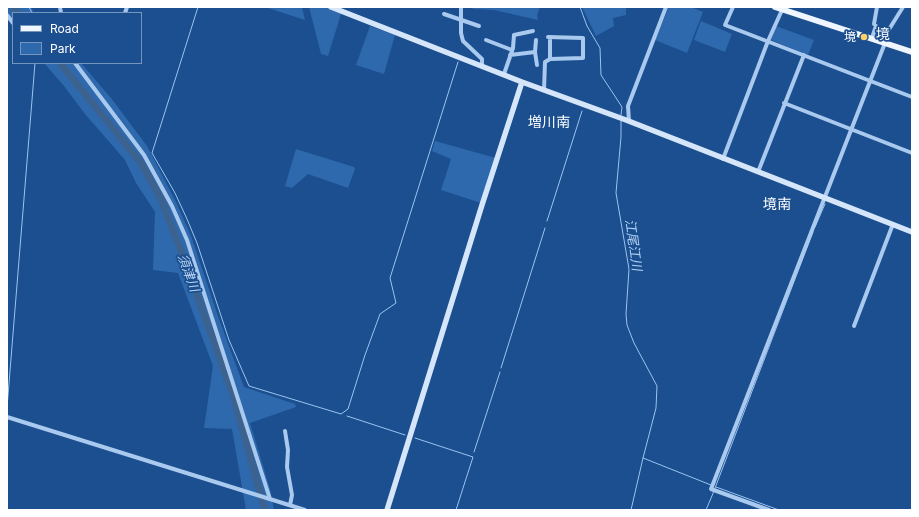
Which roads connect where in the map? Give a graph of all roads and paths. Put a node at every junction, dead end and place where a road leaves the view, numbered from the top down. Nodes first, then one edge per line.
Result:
1 (331, 7) edge
2 (461, 7) edge
3 (666, 7) edge
4 (733, 7) edge
5 (774, 7) edge
6 (877, 7) edge
7 (902, 7) edge
8 (782, 10) junction
9 (444, 14) dead end
10 (460, 20) junction
11 (479, 26) dead end
12 (533, 31) dead end
13 (888, 31) dead end
14 (872, 38) junction
15 (486, 40) dead end
16 (536, 40) dead end
17 (768, 41) junction
18 (886, 43) junction
19 (512, 50) junction
20 (535, 52) junction
21 (912, 52) edge
22 (804, 55) junction
23 (510, 56) junction
24 (550, 59) junction
25 (76, 64) edge
26 (482, 65) junction
27 (537, 65) dead end
28 (504, 74) junction
29 (870, 81) junction
30 (522, 82) junction
31 (544, 90) junction
32 (912, 97) edge
33 (784, 103) junction
34 (628, 121) junction
35 (852, 129) junction
36 (912, 153) edge
37 (723, 159) junction
38 (758, 172) junction
39 (826, 198) junction
40 (892, 224) junction
41 (912, 232) edge
42 (854, 326) dead end
43 (7, 417) edge
44 (284, 431) dead end
45 (270, 499) junction
46 (290, 505) junction
47 (305, 510) edge
48 (387, 510) edge
49 (769, 510) edge

1 - 26 street
2 - 10 street
3 - 34 street
4 - 17 street
5 - 8 main road
6 - 14 street
7 - 13 street
8 - 14 main road
8 - 17 street
9 - 10 street
10 - 11 street
10 - 26 street
12 - 19 street
14 - 18 main road
15 - 19 street
16 - 20 street
17 - 22 street
17 - 37 street
18 - 21 main road
18 - 29 street
19 - 23 street
20 - 23 street
20 - 27 street
22 - 29 street
22 - 33 street
23 - 28 street
24 - 24 street
24 - 31 street
25 - 45 street
26 - 28 street
28 - 30 street
29 - 32 street
29 - 35 street
30 - 31 street
30 - 48 street
31 - 34 street
33 - 35 street
33 - 38 street
34 - 37 street
35 - 36 street
35 - 39 street
37 - 38 street
38 - 39 street
39 - 40 street
39 - 49 street
40 - 41 street
40 - 42 street
43 - 45 street
44 - 46 street
45 - 46 street
46 - 47 street

